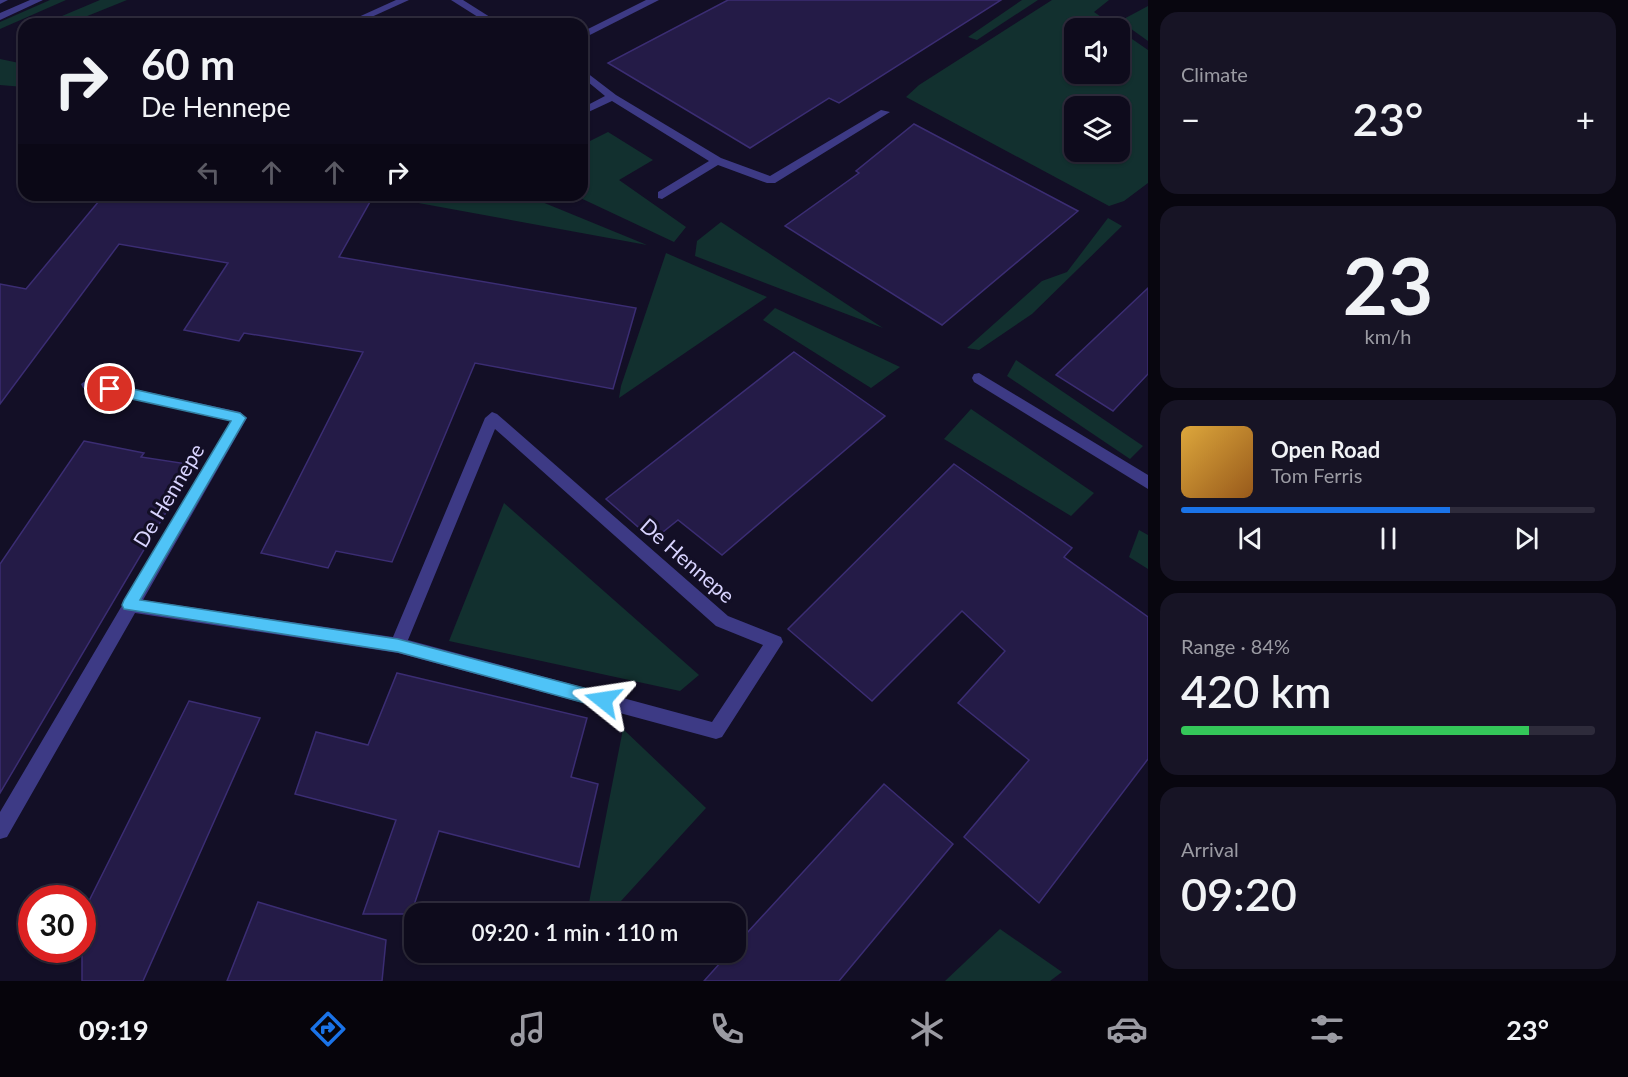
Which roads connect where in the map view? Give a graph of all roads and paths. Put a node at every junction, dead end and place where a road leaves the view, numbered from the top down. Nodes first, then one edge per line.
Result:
1 (38, 0) edge
2 (404, 0) edge
3 (456, 0) edge
4 (654, 0) edge
5 (0, 17) edge
6 (362, 18) edge
7 (486, 18) edge
8 (588, 33) edge
9 (588, 77) edge
10 (612, 97) junction
11 (588, 109) edge
12 (885, 112) dead end
13 (717, 161) junction
14 (662, 195) dead end
15 (979, 378) dead end
16 (88, 384) dead end
17 (1148, 483) edge
18 (129, 605) junction
19 (398, 645) junction
20 (0, 830) edge

1 - 5 street
2 - 6 street
3 - 7 street
4 - 8 street
9 - 10 street
10 - 11 street
10 - 13 street
12 - 13 street
13 - 14 street
15 - 17 street
16 - 18 street, De Hennepe
18 - 19 street, De Hennepe
18 - 20 street, De Hennepe
19 - 19 street, De Hennepe

